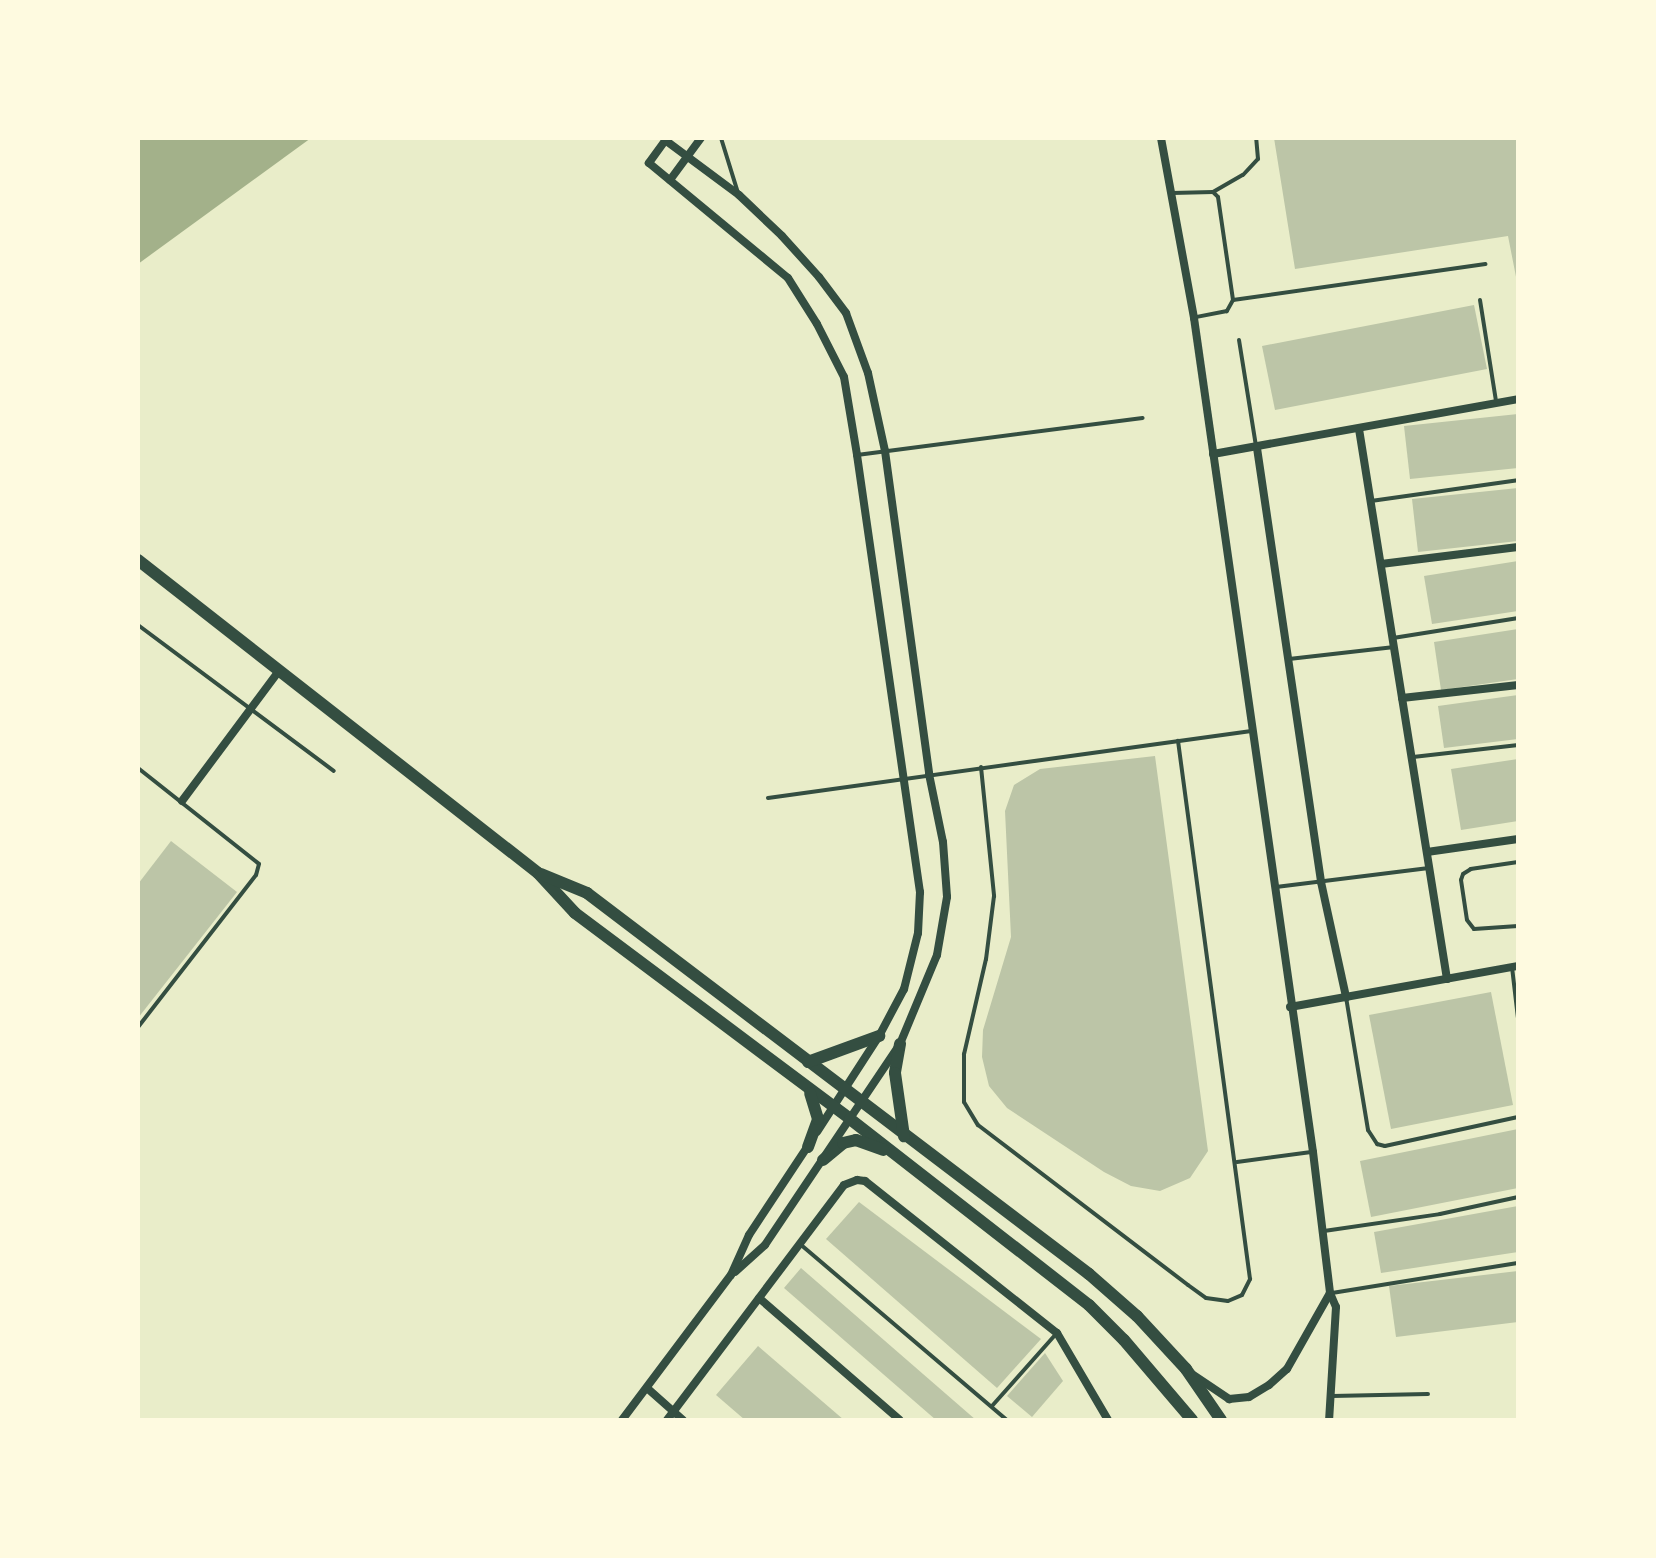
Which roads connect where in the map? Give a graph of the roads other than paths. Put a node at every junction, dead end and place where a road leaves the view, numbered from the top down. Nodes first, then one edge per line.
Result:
1 (701, 138) edge
2 (721, 138) edge
3 (1161, 138) edge
4 (1256, 138) edge
5 (666, 139) edge
6 (687, 157) junction
7 (670, 180) junction
8 (1213, 192) junction
9 (1172, 193) junction
10 (739, 195) junction
11 (1485, 264) dead end
12 (1233, 300) junction
13 (1480, 300) dead end
14 (1194, 318) junction
15 (1239, 340) dead end
16 (1518, 399) edge
17 (1496, 404) junction
18 (1143, 418) dead end
19 (1359, 429) junction
20 (1257, 448) junction
21 (885, 451) junction
22 (1213, 454) junction
23 (857, 455) junction
24 (1518, 480) edge
25 (1371, 501) junction
26 (1518, 547) edge
27 (138, 560) edge
28 (1381, 564) junction
29 (1518, 618) edge
30 (138, 625) edge
31 (1393, 642) junction
32 (1288, 659) junction
33 (278, 672) junction
34 (1518, 685) edge
35 (1402, 698) junction
36 (250, 709) junction
37 (1251, 731) junction
38 (1178, 741) junction
39 (1518, 745) edge
40 (1412, 757) junction
41 (981, 767) junction
42 (138, 768) edge
43 (334, 771) dead end
44 (929, 774) junction
45 (904, 778) junction
46 (768, 798) dead end
47 (182, 801) junction
48 (1518, 839) edge
49 (1427, 852) junction
50 (1518, 862) edge
51 (1429, 868) junction
52 (538, 873) junction
53 (1321, 882) junction
54 (1273, 888) junction
55 (1518, 926) edge
56 (1515, 967) edge
57 (1447, 979) junction
58 (1346, 997) junction
59 (1290, 1007) junction
60 (1518, 1018) edge
61 (138, 1027) edge
62 (879, 1036) junction
63 (900, 1044) junction
64 (808, 1062) junction
65 (806, 1087) junction
66 (844, 1090) junction
67 (860, 1103) junction
68 (833, 1107) junction
69 (1518, 1117) edge
70 (850, 1119) junction
71 (904, 1136) junction
72 (808, 1147) junction
73 (1313, 1152) junction
74 (894, 1153) junction
75 (823, 1160) junction
76 (1237, 1162) junction
77 (1518, 1197) edge
78 (1324, 1231) junction
79 (800, 1244) junction
80 (1518, 1263) edge
81 (731, 1275) junction
82 (1330, 1293) junction
83 (759, 1298) junction
84 (1057, 1333) junction
85 (1186, 1369) junction
86 (647, 1388) junction
87 (1428, 1394) dead end
88 (1330, 1396) junction
89 (991, 1406) junction
90 (673, 1411) junction
91 (622, 1420) edge
92 (667, 1420) edge
93 (683, 1420) edge
94 (900, 1420) edge
95 (1007, 1420) edge
96 (1108, 1420) edge
97 (1192, 1420) edge
98 (1221, 1420) edge
99 (1329, 1420) edge

1 - 6 street
2 - 10 lane
3 - 9 street
4 - 8 lane
5 - 6 street
5 - 7 street
6 - 7 street
6 - 10 street
7 - 23 street
8 - 9 lane
8 - 12 lane
9 - 14 street
10 - 21 street
11 - 12 lane
12 - 14 lane
13 - 17 lane
14 - 22 street
15 - 20 lane
16 - 17 street
17 - 19 street
18 - 21 lane
19 - 20 street
19 - 25 street
20 - 22 street
20 - 32 street
21 - 23 lane
21 - 44 street
22 - 37 street
23 - 45 street
24 - 25 lane
25 - 28 street
26 - 28 street
27 - 33 main road
28 - 31 street
29 - 31 lane
30 - 36 lane
31 - 32 lane
31 - 35 street
32 - 53 street
33 - 36 street
33 - 52 main road
34 - 35 street
35 - 40 street
36 - 43 lane
36 - 47 street
37 - 38 lane
37 - 54 street
38 - 41 lane
38 - 76 lane
39 - 40 lane
40 - 49 street
41 - 44 lane
41 - 76 lane
42 - 47 lane
44 - 45 lane
44 - 63 street
45 - 46 lane
45 - 62 street
47 - 61 lane
48 - 49 street
49 - 51 street
50 - 55 lane
51 - 53 lane
51 - 57 street
52 - 64 main road
52 - 65 main road
53 - 54 lane
53 - 58 street
54 - 59 street
56 - 57 street
56 - 60 lane
57 - 58 street
58 - 59 street
58 - 69 lane
59 - 73 street
62 - 64 main road
62 - 66 street
63 - 67 street
63 - 71 main road
64 - 66 main road
65 - 68 main road
65 - 72 main road
66 - 67 main road
66 - 68 street
67 - 70 street
67 - 71 main road
68 - 70 main road
68 - 72 street
70 - 74 main road
70 - 75 street
71 - 85 main road
72 - 81 street
73 - 76 lane
73 - 78 street
74 - 75 main road
74 - 97 main road
75 - 81 street
77 - 78 lane
78 - 82 street
79 - 83 street
79 - 84 street
79 - 89 lane
80 - 82 lane
81 - 86 street
82 - 85 street
82 - 88 street
83 - 90 street
83 - 94 street
84 - 89 lane
84 - 96 street
85 - 98 main road
86 - 90 street
86 - 91 street
87 - 88 lane
88 - 99 street
89 - 95 lane
90 - 92 street
90 - 93 street

